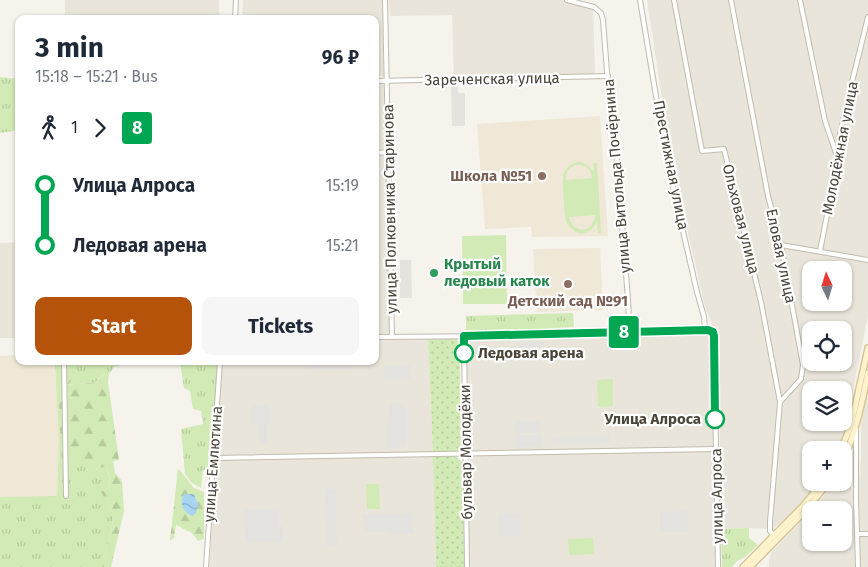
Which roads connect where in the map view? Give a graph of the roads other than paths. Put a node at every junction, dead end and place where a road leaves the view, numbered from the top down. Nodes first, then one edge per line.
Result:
1 (236, 0) edge
2 (386, 0) edge
3 (567, 0) edge
4 (640, 0) edge
5 (674, 0) edge
6 (731, 0) edge
7 (800, 0) edge
8 (234, 15) edge
9 (868, 16) edge
10 (608, 76) junction
11 (379, 81) edge
12 (388, 81) junction
13 (389, 152) junction
14 (379, 153) edge
15 (838, 158) junction
16 (781, 245) junction
17 (820, 251) junction
18 (868, 260) edge
19 (705, 330) junction
20 (633, 332) junction
21 (464, 336) junction
22 (392, 337) junction
23 (379, 338) edge
24 (868, 348) edge
25 (64, 365) edge
26 (220, 365) edge
27 (868, 374) edge
28 (780, 402) junction
29 (856, 426) junction
30 (845, 441) edge
31 (852, 441) edge
32 (716, 449) junction
33 (466, 454) junction
34 (852, 456) edge
35 (214, 458) junction
36 (856, 461) junction
37 (815, 491) edge
38 (822, 491) edge
39 (66, 496) dead end
40 (857, 534) junction
41 (868, 534) edge
42 (773, 535) junction
43 (206, 567) edge
44 (468, 567) edge
45 (718, 567) edge
46 (743, 567) edge
47 (750, 567) edge
48 (858, 567) edge

1 - 8 street
2 - 12 street, улица Полковника Старинова
3 - 10 street, улица Витольда Почёрнина
4 - 19 street, Престижная улица
5 - 28 street, Ольховая улица
6 - 16 street, Еловая улица
7 - 15 street
9 - 15 street, Молодёжная улица
10 - 12 street, Зареченская улица
10 - 20 street, улица Витольда Почёрнина
11 - 12 street, Зареченская улица
12 - 13 street, улица Полковника Старинова
13 - 14 street
13 - 22 street, улица Полковника Старинова
15 - 17 street, Молодёжная улица
16 - 17 street
16 - 28 street, Еловая улица
17 - 18 street
19 - 20 street
19 - 32 street, улица Алроса
20 - 21 street
21 - 22 street
21 - 33 street, бульвар Молодёжи
22 - 23 street
24 - 30 main road
25 - 39 street
26 - 35 street, улица Емлютина
27 - 29 main road
28 - 42 street
29 - 31 main road
29 - 36 street
32 - 33 street
32 - 45 street, улица Алроса
33 - 35 street
33 - 44 street, бульвар Молодёжи
34 - 36 street
35 - 43 street, улица Емлютина
36 - 40 street
37 - 42 main road
38 - 47 main road
40 - 41 street
40 - 48 street
42 - 46 main road

